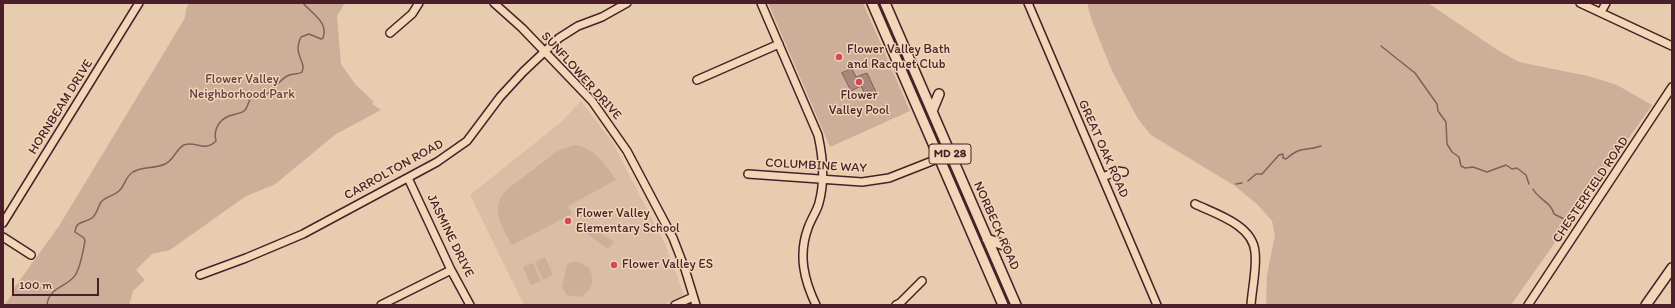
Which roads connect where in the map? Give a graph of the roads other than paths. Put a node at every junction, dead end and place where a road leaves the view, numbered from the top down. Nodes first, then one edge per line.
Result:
1 (139, 3) edge
2 (419, 3) edge
3 (494, 3) edge
4 (627, 3) edge
5 (761, 3) edge
6 (872, 3) edge
7 (885, 3) edge
8 (1028, 3) edge
9 (1580, 3) edge
10 (1606, 3) edge
11 (1601, 12) junction
12 (390, 33) dead end
13 (778, 44) junction
14 (1672, 46) edge
15 (546, 52) junction
16 (697, 80) dead end
17 (1672, 87) edge
18 (939, 94) dead end
19 (932, 111) junction
20 (950, 154) junction
21 (939, 160) junction
22 (1124, 172) dead end
23 (748, 174) dead end
24 (1103, 177) junction
25 (408, 178) junction
26 (822, 180) junction
27 (1195, 204) dead end
28 (3, 223) edge
29 (3, 237) edge
30 (987, 239) junction
31 (1004, 245) dead end
32 (31, 255) dead end
33 (1672, 268) edge
34 (451, 270) junction
35 (200, 275) dead end
36 (1669, 278) edge
37 (922, 281) dead end
38 (693, 297) junction
39 (381, 305) edge
40 (470, 305) edge
41 (675, 305) edge
42 (696, 305) edge
43 (816, 305) edge
44 (896, 305) edge
45 (1003, 305) edge
46 (1016, 305) edge
47 (1157, 305) edge
48 (1251, 305) edge
49 (1528, 305) edge
50 (1646, 305) edge

1 - 28 street, HORNBEAM DRIVE
2 - 12 street
3 - 15 street, SUNFLOWER DRIVE
4 - 15 street, CARROLTON ROAD
5 - 13 street
6 - 21 main road, NORBECK ROAD / MD 28
7 - 19 main road, NORBECK ROAD / MD 28
8 - 24 street, GREAT OAK ROAD
9 - 11 street
10 - 11 street
11 - 14 street
13 - 16 street
13 - 26 street
15 - 25 street, CARROLTON ROAD
15 - 38 street, SUNFLOWER DRIVE
17 - 49 street, CHESTERFIELD ROAD
18 - 19 main road
19 - 20 main road, NORBECK ROAD / MD 28
20 - 21 street, COLUMBINE WAY
20 - 30 main road, NORBECK ROAD / MD 28
21 - 26 street, COLUMBINE WAY
21 - 45 main road, NORBECK ROAD / MD 28
22 - 24 street
23 - 26 street, COLUMBINE WAY
24 - 47 street, GREAT OAK ROAD
25 - 34 street, JASMINE DRIVE
25 - 35 street, CARROLTON ROAD
26 - 43 street
27 - 48 street
29 - 32 street
30 - 31 main road
30 - 46 main road, NORBECK ROAD / MD 28
33 - 36 main road
34 - 39 street
34 - 40 street, JASMINE DRIVE
36 - 50 main road
37 - 44 street
38 - 41 street
38 - 42 street, SUNFLOWER DRIVE

